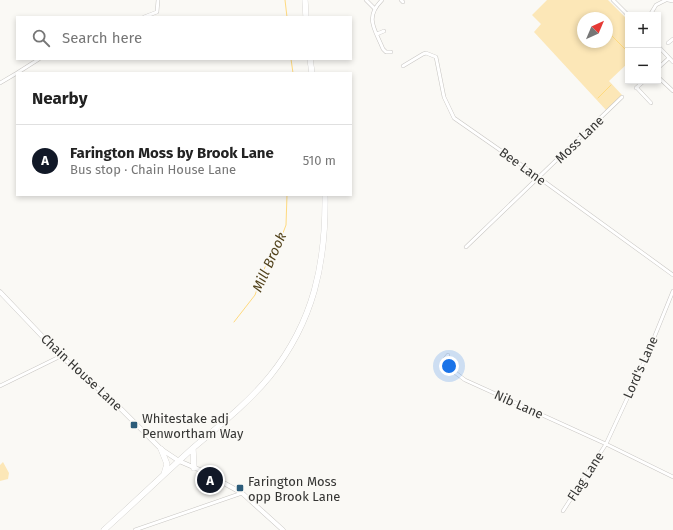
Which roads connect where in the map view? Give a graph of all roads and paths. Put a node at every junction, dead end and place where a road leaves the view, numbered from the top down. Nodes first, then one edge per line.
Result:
1 (158, 0) edge
2 (305, 0) edge
3 (366, 0) edge
4 (382, 0) edge
5 (614, 0) edge
6 (667, 0) edge
7 (657, 1) edge
8 (673, 1) edge
9 (374, 8) junction
10 (625, 12) edge
11 (652, 12) edge
12 (148, 16) edge
13 (306, 16) edge
14 (384, 31) dead end
15 (377, 34) junction
16 (673, 39) edge
17 (668, 43) dead end
18 (660, 48) edge
19 (392, 52) dead end
20 (669, 58) junction
21 (37, 60) edge
22 (310, 60) edge
23 (673, 62) edge
24 (661, 65) edge
25 (403, 66) dead end
26 (19, 72) edge
27 (312, 72) edge
28 (16, 74) edge
29 (661, 80) edge
30 (0, 83) edge
31 (641, 84) edge
32 (673, 91) edge
33 (622, 97) dead end
34 (652, 103) dead end
35 (539, 177) junction
36 (325, 196) edge
37 (466, 247) dead end
38 (673, 275) edge
39 (673, 291) edge
40 (0, 292) edge
41 (448, 355) dead end
42 (61, 356) junction
43 (0, 386) edge
44 (606, 444) junction
45 (161, 449) junction
46 (193, 449) junction
47 (179, 461) junction
48 (194, 468) junction
49 (164, 475) junction
50 (673, 477) edge
51 (242, 493) junction
52 (563, 511) dead end
53 (104, 530) edge
54 (135, 530) edge
55 (283, 530) edge

1 - 12 street
2 - 13 highway
3 - 9 street
4 - 9 street
5 - 10 street
6 - 7 street
6 - 8 street
7 - 11 street
9 - 15 street
14 - 15 street
15 - 19 street
16 - 17 street
18 - 20 street
20 - 23 street
20 - 24 street
21 - 26 street
22 - 27 highway
25 - 35 street, Bee Lane
28 - 30 street
29 - 32 street
31 - 34 street
33 - 35 street, Moss Lane
35 - 37 street, Moss Lane
35 - 38 street, Bee Lane
36 - 46 highway
39 - 44 street, Lord's Lane
40 - 42 street, Chain House Lane
41 - 44 street, Nib Lane
42 - 43 street
42 - 45 street, Chain House Lane
44 - 50 street, Flag Lane
44 - 52 street, Flag Lane
45 - 47 street, Chain House Lane
45 - 49 highway
46 - 47 highway
46 - 48 highway
47 - 48 street, Chain House Lane
47 - 49 highway
48 - 51 street, Chain House Lane
49 - 53 highway
51 - 54 street
51 - 55 street, Chain House Lane

